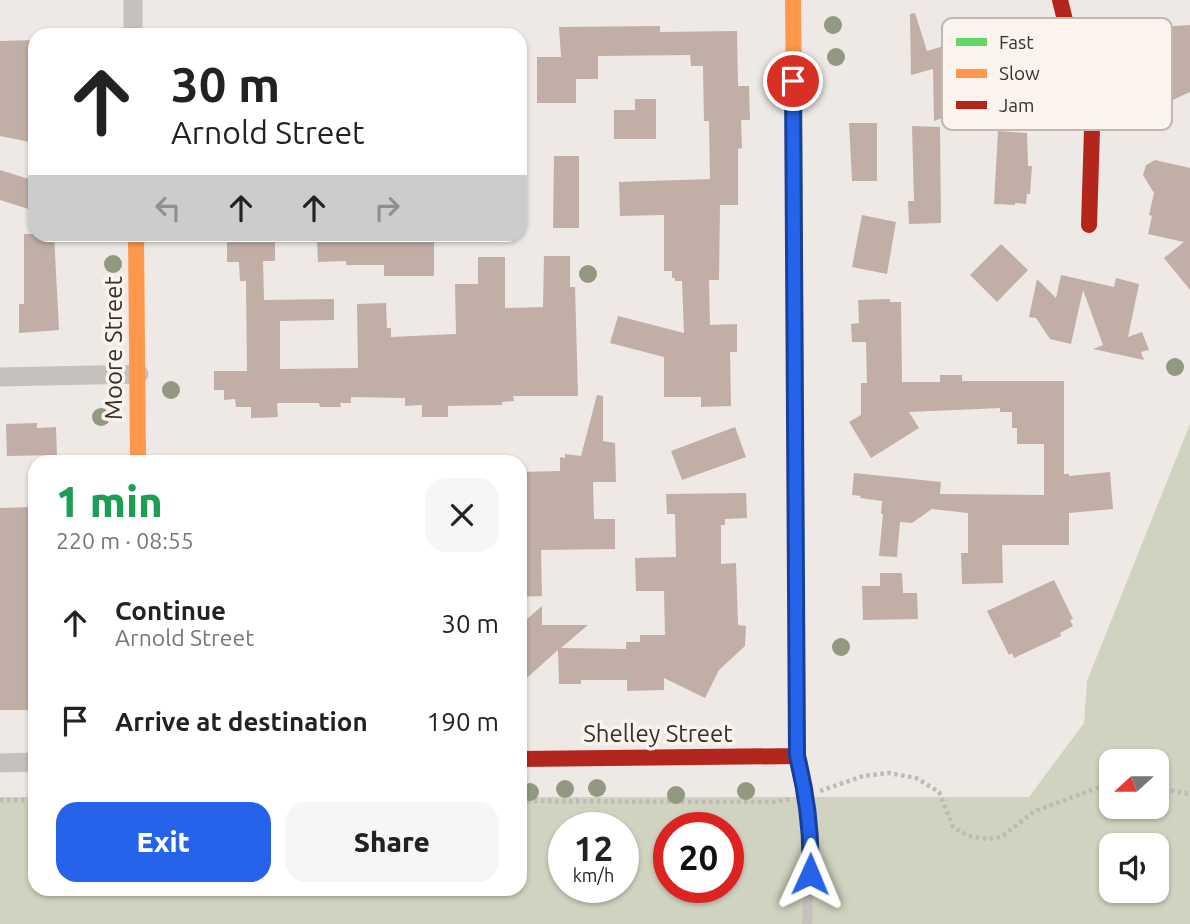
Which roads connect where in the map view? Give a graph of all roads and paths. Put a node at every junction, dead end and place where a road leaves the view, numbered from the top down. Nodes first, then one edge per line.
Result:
1 (133, 0) edge
2 (793, 0) edge
3 (1060, 0) edge
4 (1064, 18) edge
5 (133, 28) edge
6 (1092, 130) edge
7 (1089, 225) dead end
8 (136, 242) edge
9 (139, 374) junction
10 (0, 377) edge
11 (138, 455) edge
12 (797, 756) junction
13 (527, 759) edge
14 (28, 762) edge
15 (0, 763) edge
16 (1099, 787) edge
17 (823, 790) dead end
18 (1169, 790) edge
19 (1190, 793) edge
20 (792, 799) dead end
21 (0, 800) edge
22 (28, 800) edge
23 (527, 801) edge
24 (807, 924) edge

1 - 5 street
2 - 12 street
3 - 4 street
6 - 7 street
8 - 9 street, Moore Street
9 - 10 street
9 - 11 street, Moore Street
12 - 13 street, Shelley Street
12 - 24 lane
14 - 15 street
16 - 17 path
18 - 19 path
20 - 23 path
21 - 22 path

